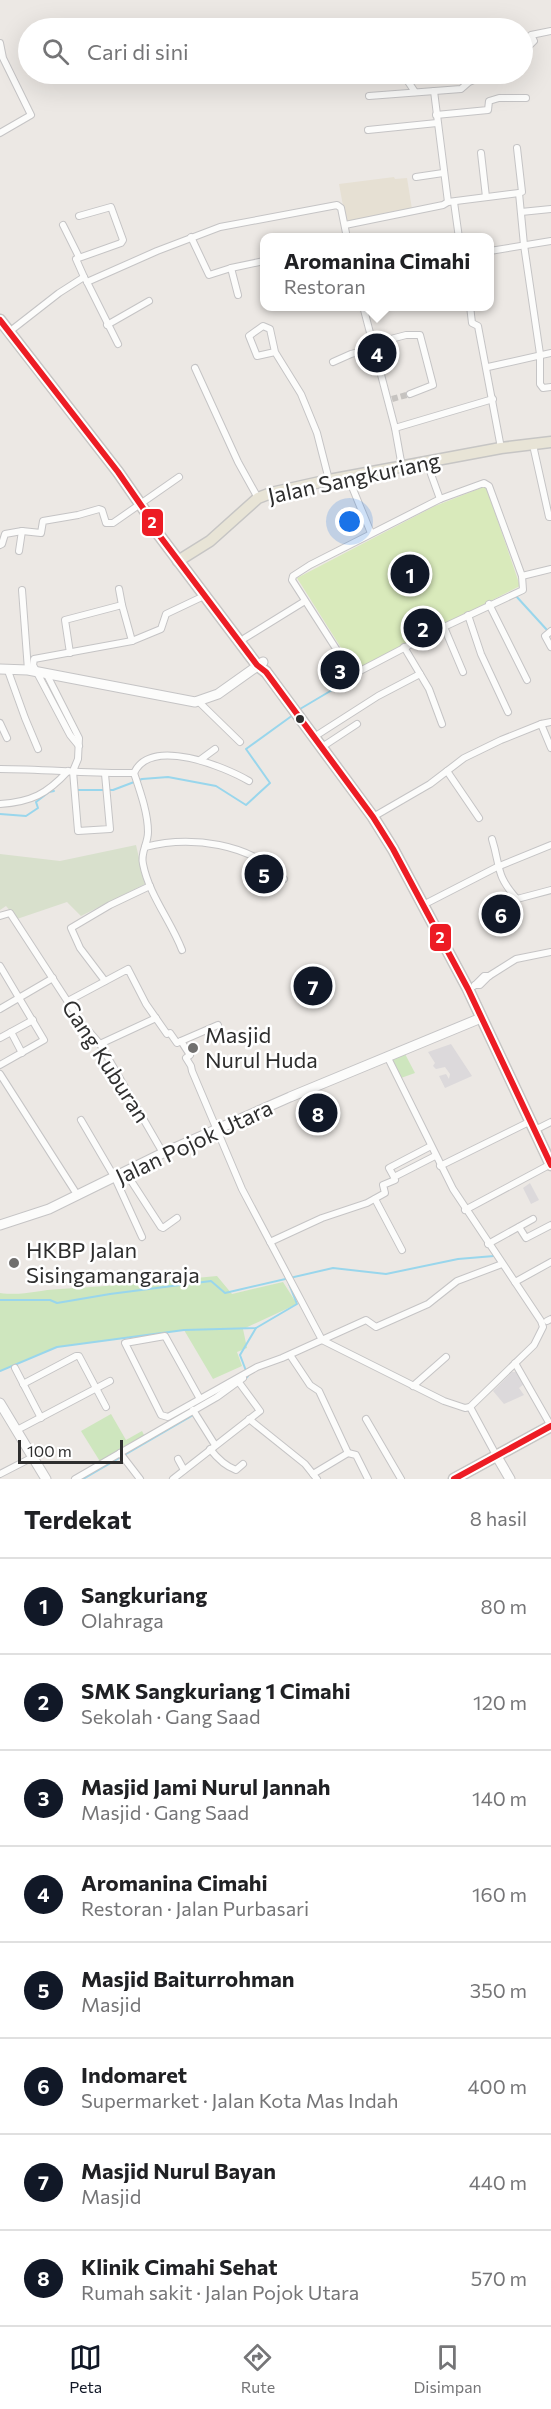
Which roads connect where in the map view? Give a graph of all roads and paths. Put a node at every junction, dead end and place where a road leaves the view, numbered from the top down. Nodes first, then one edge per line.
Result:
1 (551, 31) edge
2 (533, 35) edge
3 (0, 43) edge
4 (410, 84) edge
5 (467, 84) edge
6 (434, 91) junction
7 (415, 92) junction
8 (369, 96) dead end
9 (526, 98) dead end
10 (436, 115) junction
11 (437, 123) junction
12 (368, 129) dead end
13 (0, 132) edge
14 (517, 148) dead end
15 (481, 153) dead end
16 (443, 173) junction
17 (416, 177) dead end
18 (519, 194) junction
19 (486, 197) junction
20 (451, 202) junction
21 (551, 209) edge
22 (521, 212) junction
23 (79, 216) dead end
24 (63, 225) dead end
25 (345, 225) junction
26 (346, 233) edge
27 (458, 233) edge
28 (191, 237) junction
29 (551, 241) edge
30 (524, 245) junction
31 (494, 250) edge
32 (78, 257) junction
33 (260, 262) edge
34 (231, 268) junction
35 (86, 280) junction
36 (238, 295) dead end
37 (149, 301) dead end
38 (364, 311) edge
39 (471, 311) edge
40 (0, 320) edge
41 (106, 325) junction
42 (9, 332) junction
43 (117, 344) dead end
44 (373, 346) junction
45 (275, 352) junction
46 (551, 353) edge
47 (540, 354) junction
48 (333, 362) dead end
49 (488, 367) junction
50 (195, 368) dead end
51 (551, 387) edge
52 (410, 394) tunnel mouth
53 (493, 399) junction
54 (395, 428) junction
55 (551, 442) edge
56 (532, 445) junction
57 (501, 448) junction
58 (427, 463) junction
59 (402, 467) junction
60 (179, 477) dead end
61 (348, 477) junction
62 (328, 480) junction
63 (258, 498) junction
64 (440, 499) junction
65 (140, 505) junction
66 (551, 517) edge
67 (22, 531) junction
68 (371, 533) junction
69 (0, 545) edge
70 (19, 551) dead end
71 (181, 559) junction
72 (551, 569) edge
73 (522, 576) junction
74 (119, 589) dead end
75 (22, 590) dead end
76 (204, 596) junction
77 (305, 601) junction
78 (122, 604) junction
79 (489, 604) junction
80 (468, 615) junction
81 (444, 627) junction
82 (549, 632) edge
83 (245, 638) junction
84 (132, 641) junction
85 (551, 647) edge
86 (405, 649) junction
87 (70, 653) junction
88 (262, 667) junction
89 (4, 668) edge
90 (28, 670) junction
91 (463, 672) dead end
92 (43, 674) junction
93 (420, 674) junction
94 (527, 680) dead end
95 (199, 702) junction
96 (508, 712) dead end
97 (551, 722) edge
98 (0, 723) edge
99 (357, 724) dead end
100 (442, 724) dead end
101 (541, 724) junction
102 (314, 737) junction
103 (7, 738) dead end
104 (240, 742) dead end
105 (322, 747) junction
106 (215, 748) dead end
107 (551, 748) edge
108 (38, 749) dead end
109 (200, 760) junction
110 (0, 769) edge
111 (70, 771) junction
112 (447, 771) junction
113 (105, 774) junction
114 (136, 779) junction
115 (249, 781) dead end
116 (0, 804) edge
117 (373, 817) junction
118 (479, 818) dead end
119 (492, 839) dead end
120 (551, 845) edge
121 (145, 847) junction
122 (497, 867) junction
123 (284, 879) dead end
124 (150, 886) junction
125 (551, 890) edge
126 (423, 905) junction
127 (0, 916) edge
128 (182, 950) dead end
129 (551, 952) edge
130 (0, 966) edge
131 (53, 978) junction
132 (105, 981) junction
133 (472, 987) junction
134 (19, 997) junction
135 (68, 1001) junction
136 (0, 1009) edge
137 (156, 1018) junction
138 (482, 1018) junction
139 (33, 1020) junction
140 (218, 1025) dead end
141 (11, 1032) junction
142 (0, 1038) edge
143 (181, 1041) junction
144 (100, 1044) junction
145 (22, 1053) junction
146 (387, 1056) junction
147 (0, 1065) edge
148 (0, 1074) edge
149 (81, 1120) dead end
150 (551, 1122) edge
151 (533, 1126) junction
152 (216, 1130) junction
153 (431, 1146) junction
154 (163, 1153) junction
155 (435, 1156) junction
156 (551, 1164) edge
157 (440, 1166) junction
158 (126, 1173) junction
159 (394, 1177) junction
160 (115, 1178) junction
161 (78, 1196) junction
162 (375, 1199) junction
163 (465, 1210) junction
164 (177, 1218) dead end
165 (533, 1219) dead end
166 (0, 1225) edge
167 (551, 1225) edge
168 (519, 1227) junction
169 (142, 1237) dead end
170 (270, 1242) junction
171 (488, 1244) junction
172 (402, 1250) dead end
173 (551, 1262) edge
174 (502, 1264) junction
175 (515, 1282) junction
176 (548, 1323) edge
177 (322, 1340) junction
178 (290, 1355) junction
179 (446, 1358) dead end
180 (515, 1364) junction
181 (15, 1368) dead end
182 (253, 1370) junction
183 (110, 1381) dead end
184 (238, 1381) junction
185 (23, 1384) junction
186 (413, 1386) junction
187 (97, 1388) junction
188 (200, 1399) junction
189 (0, 1402) edge
190 (106, 1407) dead end
191 (470, 1407) junction
192 (193, 1410) junction
193 (41, 1418) junction
194 (249, 1419) junction
195 (366, 1419) dead end
196 (551, 1426) edge
197 (17, 1430) junction
198 (212, 1447) junction
199 (120, 1453) junction
200 (348, 1454) junction
201 (496, 1455) junction
202 (33, 1457) junction
203 (178, 1459) dead end
204 (243, 1464) dead end
205 (184, 1470) junction
206 (0, 1474) edge
207 (315, 1476) edge
208 (46, 1479) edge
209 (75, 1479) edge
210 (140, 1479) edge
211 (173, 1479) edge
212 (368, 1479) edge
213 (402, 1479) edge
214 (454, 1479) edge
215 (510, 1479) edge

1 - 2 street
3 - 13 street
4 - 7 street
5 - 6 street
6 - 7 street
6 - 10 street
7 - 8 street
9 - 10 street
10 - 11 street
11 - 12 street
11 - 16 street
14 - 18 street
15 - 19 street
16 - 17 street
16 - 20 street
18 - 19 street
18 - 22 street
19 - 20 street
20 - 25 street
20 - 27 street
21 - 22 street
22 - 30 street
23 - 32 street
24 - 32 street
25 - 26 street
25 - 28 street
28 - 34 street
28 - 35 street
29 - 30 street
30 - 31 street
30 - 47 street
32 - 35 street
33 - 34 street
34 - 36 street
35 - 41 street
35 - 42 street
37 - 41 street
38 - 44 street
39 - 49 street
40 - 42 highway
41 - 43 street
42 - 65 highway
44 - 48 street
44 - 52 street
44 - 54 street
45 - 45 street
45 - 62 street
46 - 47 street
47 - 49 street
47 - 51 street
49 - 53 street
50 - 63 street
53 - 54 street
53 - 57 street
54 - 59 street
55 - 56 main road, Jalan Sangkuriang
56 - 57 main road, Jalan Sangkuriang
56 - 66 street
57 - 58 main road, Jalan Sangkuriang
58 - 59 main road, Jalan Sangkuriang
58 - 64 street
59 - 61 main road, Jalan Sangkuriang
60 - 65 street
61 - 62 main road, Jalan Sangkuriang
61 - 68 street
62 - 63 main road, Jalan Sangkuriang
63 - 71 main road, Jalan Sangkuriang
64 - 68 street
64 - 73 street
65 - 67 street
65 - 71 highway
67 - 69 street
67 - 70 street
68 - 77 street
71 - 76 highway
71 - 83 highway
72 - 73 street
73 - 79 street
74 - 78 street
75 - 90 street
76 - 84 street
76 - 88 highway
77 - 83 street
77 - 86 street
78 - 84 street
78 - 87 street
79 - 80 street
79 - 94 street
80 - 81 street
80 - 96 street
81 - 86 street
81 - 91 street
82 - 85 street
83 - 88 highway
84 - 87 street
86 - 93 street
87 - 92 street
88 - 95 main road
88 - 102 highway
89 - 90 main road
89 - 108 street
90 - 92 main road
92 - 95 main road
92 - 111 street
93 - 100 street
93 - 102 street
95 - 104 street
97 - 101 street
98 - 103 street
99 - 105 street
101 - 107 street
101 - 112 street
102 - 105 highway
105 - 117 highway
106 - 109 street
109 - 114 street
109 - 115 street
110 - 111 street
111 - 113 street
111 - 113 street
111 - 116 street
112 - 117 street
112 - 118 street
113 - 114 street
114 - 121 street
117 - 126 highway
119 - 122 street
120 - 122 street
121 - 123 street
121 - 124 street
122 - 125 street
122 - 126 street
124 - 128 street
124 - 132 street
126 - 133 highway
127 - 131 street, Gang Kuburan
129 - 133 street
130 - 134 street
131 - 134 street
131 - 135 street, Gang Kuburan
132 - 135 street
132 - 137 street
133 - 138 highway
134 - 136 street
134 - 139 street
135 - 144 street, Gang Kuburan
137 - 143 street
137 - 144 street
138 - 146 main road, Jalan Pojok Utara
138 - 151 highway
139 - 141 street
139 - 145 street
140 - 143 street
141 - 142 street
141 - 145 street
143 - 152 street
144 - 154 street, Gang Kuburan
145 - 147 street
146 - 152 main road, Jalan Pojok Utara
146 - 153 street
148 - 161 street
149 - 160 street
150 - 151 street
151 - 156 highway
151 - 157 street
152 - 154 main road, Jalan Pojok Utara
152 - 170 street
153 - 155 street
153 - 159 street
154 - 158 main road, Jalan Pojok Utara
155 - 157 street
155 - 159 street
156 - 163 street
157 - 163 street
158 - 160 main road, Jalan Pojok Utara
158 - 164 street
159 - 162 street
160 - 161 main road, Jalan Pojok Utara
160 - 169 street
161 - 166 main road, Jalan Pojok Utara
162 - 170 street
162 - 172 street
163 - 171 street
165 - 168 street
167 - 168 street
168 - 171 street
170 - 177 street
171 - 174 street
173 - 175 street
174 - 175 street
174 - 177 street
175 - 176 street
176 - 180 street
177 - 178 street
177 - 186 street
178 - 182 street
178 - 200 street
179 - 186 street
180 - 191 street
180 - 196 street
181 - 185 street
182 - 184 street
182 - 188 street
183 - 187 street
184 - 192 street
184 - 194 street
185 - 187 street
185 - 193 street
186 - 191 street
187 - 190 street
187 - 193 street
188 - 188 street
189 - 197 main road
191 - 201 street
192 - 198 street
192 - 199 street
193 - 197 street
194 - 198 street
194 - 207 street
195 - 213 street
196 - 201 main road
197 - 202 main road
198 - 204 street
198 - 205 street
199 - 209 street
199 - 210 street
200 - 207 street
200 - 212 street
201 - 214 main road
201 - 215 main road
202 - 206 street
202 - 208 main road
203 - 205 street
205 - 211 street

